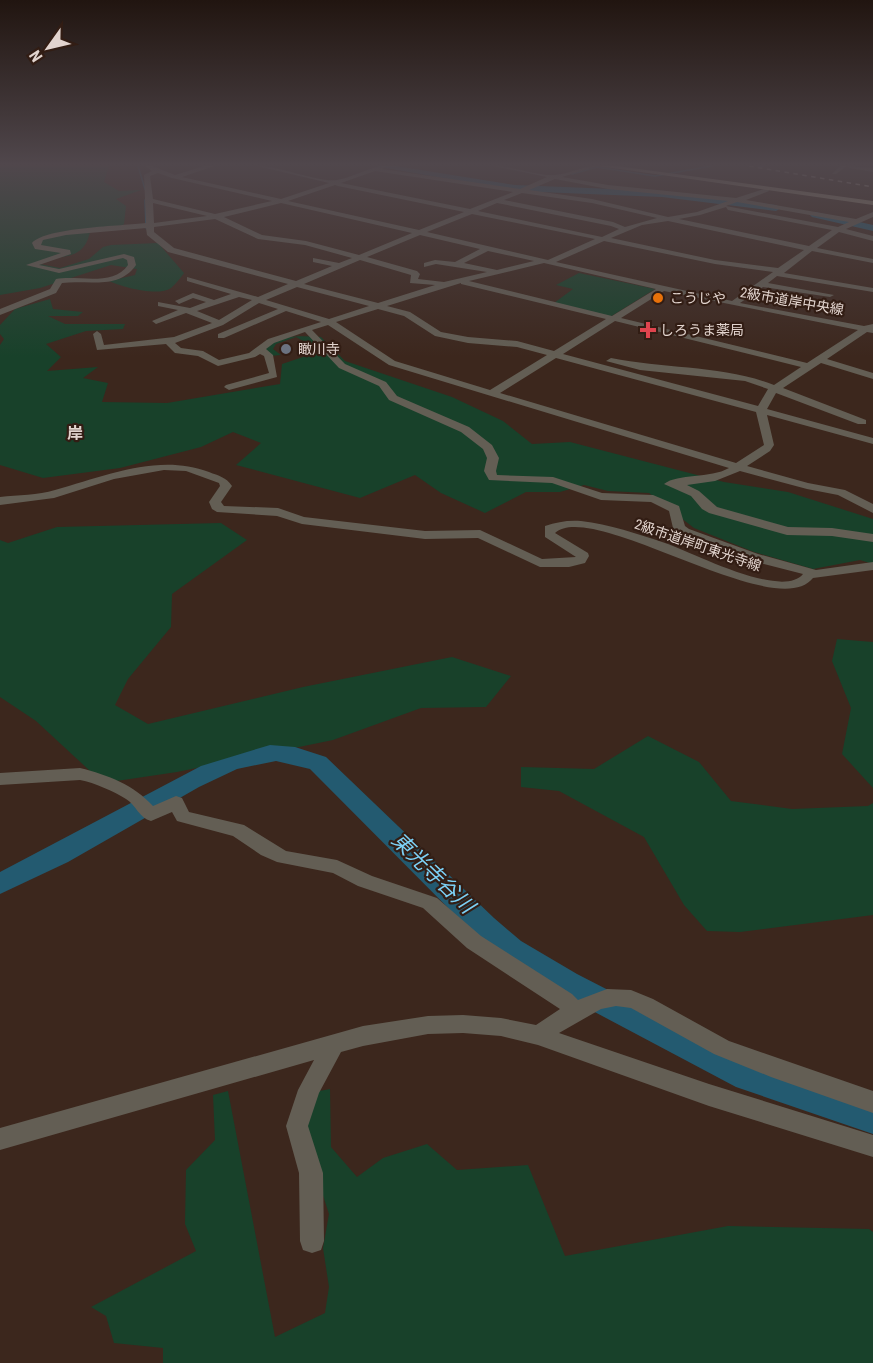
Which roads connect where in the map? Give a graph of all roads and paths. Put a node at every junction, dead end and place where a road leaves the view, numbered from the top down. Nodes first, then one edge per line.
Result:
1 (111, 230) edge
2 (122, 230) edge
3 (148, 230) edge
4 (245, 230) edge
5 (407, 230) edge
6 (430, 230) edge
7 (564, 230) edge
8 (625, 230) edge
9 (722, 230) edge
10 (837, 230) joint
11 (422, 233) junction
12 (605, 238) junction
13 (873, 239) edge
14 (94, 240) dead end
15 (488, 248) junction
16 (812, 248) junction
17 (363, 257) junction
18 (316, 260) dead end
19 (547, 261) junction
20 (873, 261) edge
21 (456, 264) junction
22 (427, 265) dead end
23 (336, 268) junction
24 (732, 270) dead end
25 (500, 272) junction
26 (349, 274) dead end
27 (776, 274) junction
28 (190, 279) dead end
29 (455, 282) junction
30 (297, 284) junction
31 (762, 284) junction
32 (838, 284) junction
33 (663, 288) junction
34 (873, 290) edge
35 (239, 294) junction
36 (259, 300) junction
37 (179, 301) dead end
38 (213, 302) junction
39 (161, 304) dead end
40 (733, 304) junction
41 (376, 306) junction
42 (286, 308) junction
43 (189, 311) junction
44 (0, 312) edge
45 (612, 320) junction
46 (156, 321) dead end
47 (328, 321) junction
48 (220, 323) junction
49 (871, 328) edge
50 (208, 329) junction
51 (306, 329) junction
52 (97, 334) dead end
53 (167, 340) junction
54 (229, 341) junction
55 (256, 352) junction
56 (555, 355) junction
57 (607, 359) dead end
58 (822, 360) junction
59 (811, 367) junction
60 (873, 376) edge
61 (229, 387) dead end
62 (777, 389) junction
63 (492, 393) junction
64 (760, 410) junction
65 (862, 422) dead end
66 (873, 441) edge
67 (738, 466) junction
68 (0, 501) edge
69 (873, 509) edge
70 (873, 538) edge
71 (873, 566) edge
72 (809, 575) junction
73 (0, 779) edge
74 (578, 1010) junction
75 (538, 1035) junction
76 (334, 1044) junction
77 (873, 1102) edge
78 (0, 1139) edge
79 (873, 1146) edge
80 (312, 1241) dead end

1 - 44 street
2 - 14 street
3 - 30 street
4 - 17 street
5 - 11 street, 2級市道岸中央線
6 - 11 street
7 - 12 street
8 - 12 street
9 - 16 street
10 - 13 street
10 - 16 street
11 - 15 street, 2級市道岸中央線
11 - 17 street
12 - 19 street
12 - 27 street
15 - 19 street, 2級市道岸中央線
15 - 21 street
16 - 20 street
16 - 27 street
17 - 23 street
17 - 29 street
18 - 23 street
19 - 25 street
19 - 33 street, 2級市道岸中央線
21 - 22 street
21 - 25 street
23 - 26 street
23 - 30 street
24 - 27 street
25 - 29 street
27 - 31 street
27 - 32 street
28 - 35 street
29 - 41 street
29 - 45 street
30 - 36 street
30 - 41 street
31 - 32 street
31 - 40 street
32 - 34 street
33 - 40 street, 2級市道岸中央線
33 - 45 street
35 - 36 street
35 - 38 street
36 - 42 street
36 - 48 street
37 - 38 street
38 - 43 street
39 - 43 street
40 - 49 street, 2級市道岸中央線
41 - 47 street
41 - 56 street
42 - 47 street
42 - 54 street
43 - 46 street
43 - 48 street
45 - 56 street
45 - 59 street
47 - 51 street
47 - 63 street
48 - 50 street
49 - 58 street
50 - 53 street
50 - 54 street
51 - 55 street
51 - 72 street, 2級市道岸町東光寺線
52 - 53 street
53 - 55 street
54 - 55 street
55 - 61 street
56 - 63 street
56 - 64 street
57 - 62 street
58 - 59 street
58 - 60 street
59 - 62 street
62 - 64 street
62 - 65 street
63 - 67 street
64 - 66 street
64 - 67 street
67 - 69 street
67 - 70 street
68 - 72 street, 2級市道岸町東光寺線
71 - 72 street
73 - 74 street
74 - 75 street
74 - 77 street
75 - 76 street
75 - 79 street
76 - 78 street
76 - 80 street

